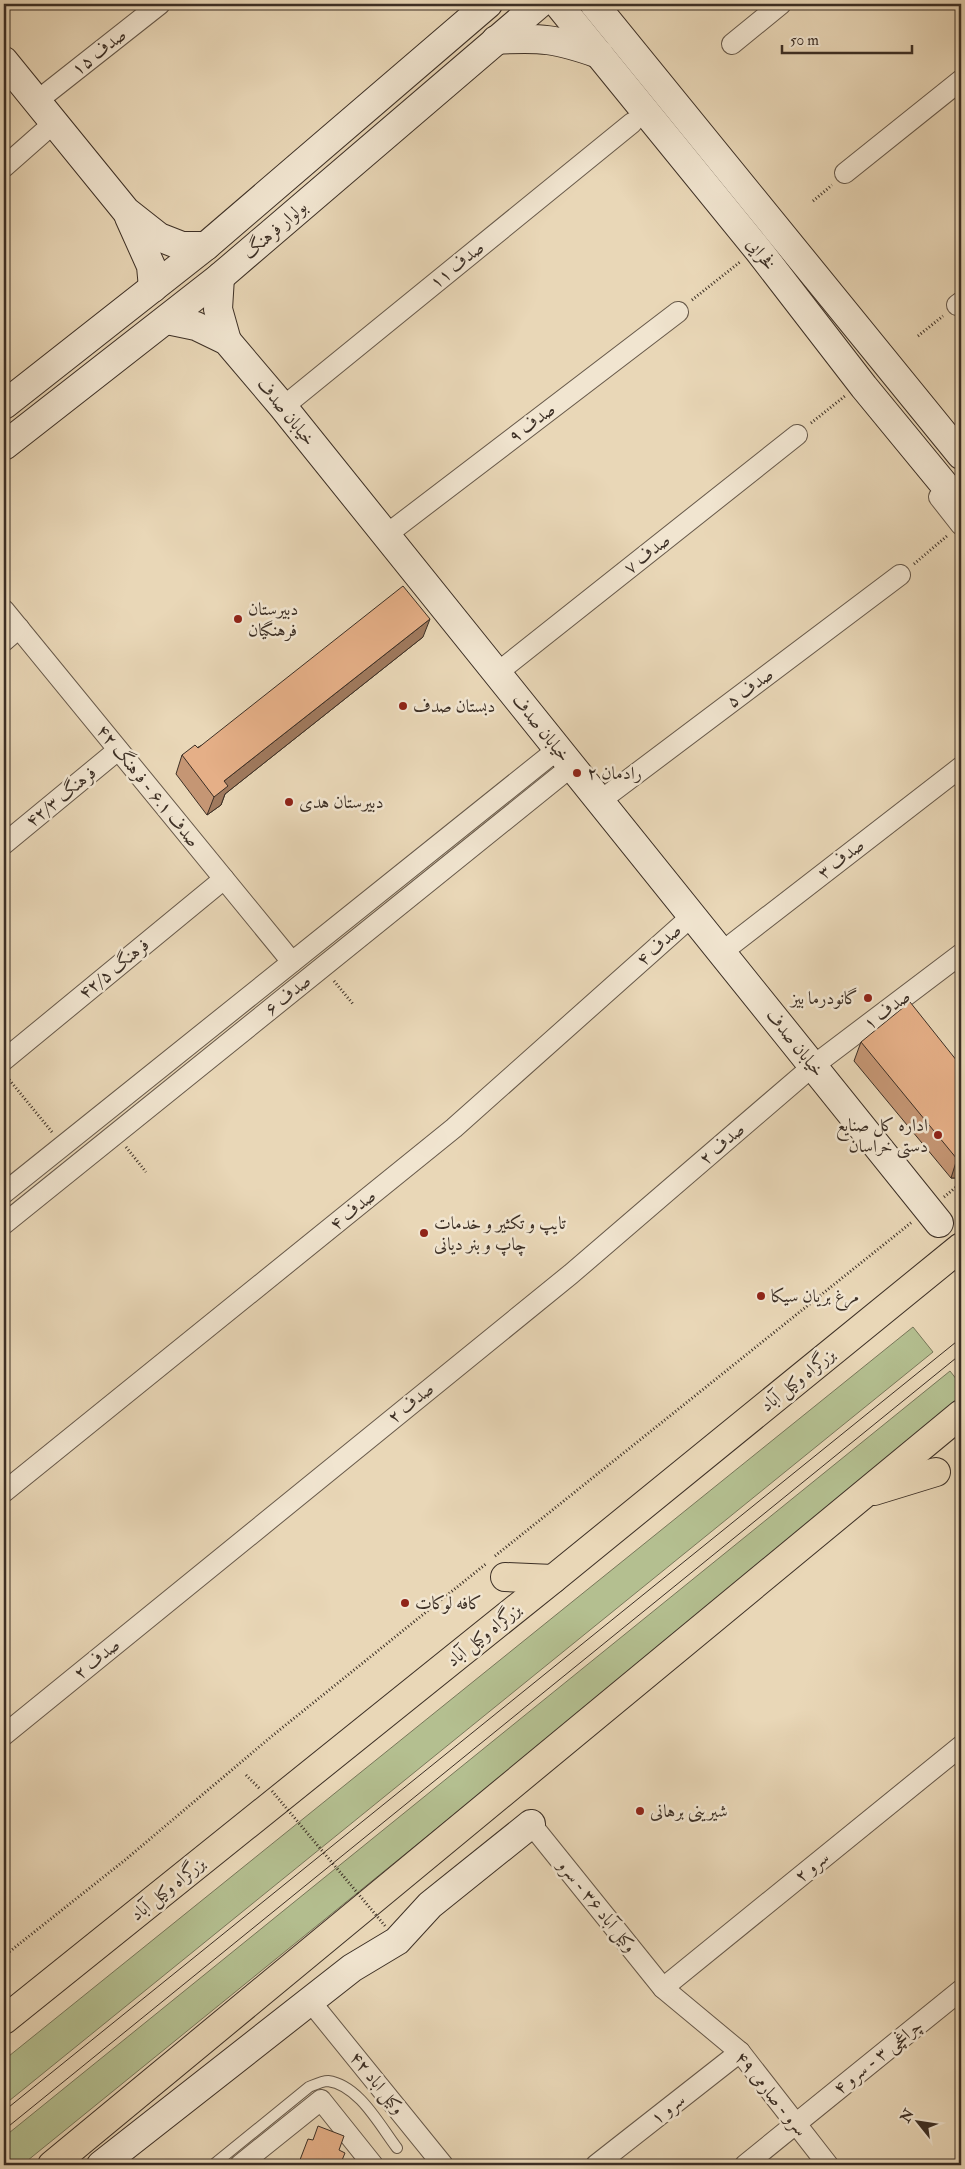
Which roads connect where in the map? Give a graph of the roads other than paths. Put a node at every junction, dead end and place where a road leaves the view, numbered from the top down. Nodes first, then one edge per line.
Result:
1 (160, 4) edge
2 (539, 4) edge
3 (558, 4) edge
4 (594, 4) edge
5 (622, 4) edge
6 (781, 4) edge
7 (481, 7) edge
8 (619, 32) junction
9 (496, 40) junction
10 (732, 44) dead end
11 (599, 54) junction
12 (4, 61) edge
13 (961, 80) edge
14 (37, 101) junction
15 (55, 122) junction
16 (632, 123) dead end
17 (4, 167) edge
18 (845, 173) road end
19 (126, 211) junction
20 (206, 246) junction
21 (748, 256) road end
22 (220, 278) junction
23 (153, 288) junction
24 (678, 312) road end
25 (166, 320) junction
26 (227, 341) junction
27 (36, 380) junction
28 (4, 405) edge
29 (55, 406) junction
30 (283, 407) junction
31 (797, 434) road end
32 (4, 446) edge
33 (961, 455) edge
34 (961, 505) edge
35 (961, 525) edge
36 (386, 535) junction
37 (900, 576) road end
38 (4, 610) edge
39 (19, 628) junction
40 (4, 641) edge
41 (496, 673) junction
42 (118, 750) junction
43 (565, 757) junction
44 (961, 766) edge
45 (600, 801) junction
46 (4, 844) edge
47 (224, 879) junction
48 (692, 916) junction
49 (722, 952) junction
50 (961, 954) edge
51 (292, 962) junction
52 (4, 1060) edge
53 (813, 1066) junction
54 (132, 1091) junction
55 (146, 1110) junction
56 (4, 1193) edge
57 (933, 1216) road end
58 (4, 1224) edge
59 (961, 1247) edge
60 (961, 1414) edge
61 (936, 1472) dead end
62 (4, 1492) edge
63 (861, 1495) junction
64 (506, 1577) dead end
65 (553, 1579) junction
66 (4, 1735) edge
67 (961, 1746) edge
68 (531, 1824) joint
69 (663, 1988) junction
70 (961, 1990) edge
71 (310, 2001) junction
72 (4, 2020) edge
73 (740, 2052) junction
74 (795, 2123) junction
75 (397, 2148) dead end
76 (229, 2163) edge
77 (52, 2165) edge
78 (101, 2165) edge
79 (373, 2165) edge
80 (443, 2165) edge
81 (596, 2165) edge
82 (745, 2165) edge
83 (828, 2165) edge

1 - 14 street, صدف ۱۵
2 - 9 street, بولوار فرهنگ
3 - 11 street, فخرایی
4 - 8 street, فخرایی
5 - 8 street
6 - 10 street
7 - 20 street, بولوار فرهنگ
8 - 33 street, فخرایی
9 - 11 street
9 - 22 street, بولوار فرهنگ
11 - 34 street, فخرایی
12 - 14 street
13 - 18 street
14 - 15 street
15 - 17 street
15 - 19 street
16 - 30 street, صدف ۱۱
19 - 20 street
19 - 23 street
20 - 23 street, بولوار فرهنگ
21 - 35 street
22 - 25 street, بولوار فرهنگ
22 - 26 street
23 - 27 street, بولوار فرهنگ
24 - 36 street, صدف ۹
25 - 26 street
25 - 29 street, بولوار فرهنگ
26 - 30 street, خیابان صدف
27 - 28 street, بولوار فرهنگ
27 - 29 street
29 - 32 street, بولوار فرهنگ
30 - 36 street, خیابان صدف
31 - 41 street, صدف ۷
36 - 41 street, خیابان صدف
37 - 45 street, صدف ۵
38 - 39 street, صدف ۶.۱ - فرهنگ ۴۲
39 - 40 street
39 - 42 street, صدف ۶.۱ - فرهنگ ۴۲
41 - 43 street, خیابان صدف
42 - 46 street, فرهنگ ۴۲/۳
42 - 47 street, صدف ۶.۱ - فرهنگ ۴۲
43 - 45 street, خیابان صدف
43 - 51 street, صدف ۶
43 - 55 street, صدف ۶
44 - 49 street, صدف ۳
45 - 48 street, خیابان صدف
47 - 51 street, صدف ۶.۱ - فرهنگ ۴۲
47 - 52 street, فرهنگ ۴۲/۵
48 - 49 street, خیابان صدف
48 - 62 street, صدف ۴
49 - 53 street, خیابان صدف
50 - 53 street, صدف ۱
51 - 54 street, صدف ۶
53 - 57 street, خیابان صدف
53 - 66 street, صدف ۲
54 - 55 street
54 - 56 street, صدف ۶
55 - 58 street, صدف ۶
59 - 65 highway, بزرگراه وکیل آباد
60 - 63 highway
61 - 63 highway
63 - 77 highway
64 - 65 highway
65 - 72 highway, بزرگراه وکیل آباد
67 - 69 street, سرو ۲
68 - 69 street, وکیل آباد ۳۶ - سرو
68 - 71 street
69 - 73 street, سرو - صارمی ۴۹
70 - 74 street, چراغچی ۳ - سرو ۴
71 - 78 street
71 - 80 street, وکیل اباد ۴۲
73 - 74 street, سرو - صارمی ۴۹
73 - 81 street, سرو ۱
74 - 82 street, چراغچی ۳ - سرو ۴
74 - 83 street, سرو - صارمی ۴۹
75 - 76 lane
76 - 79 street

